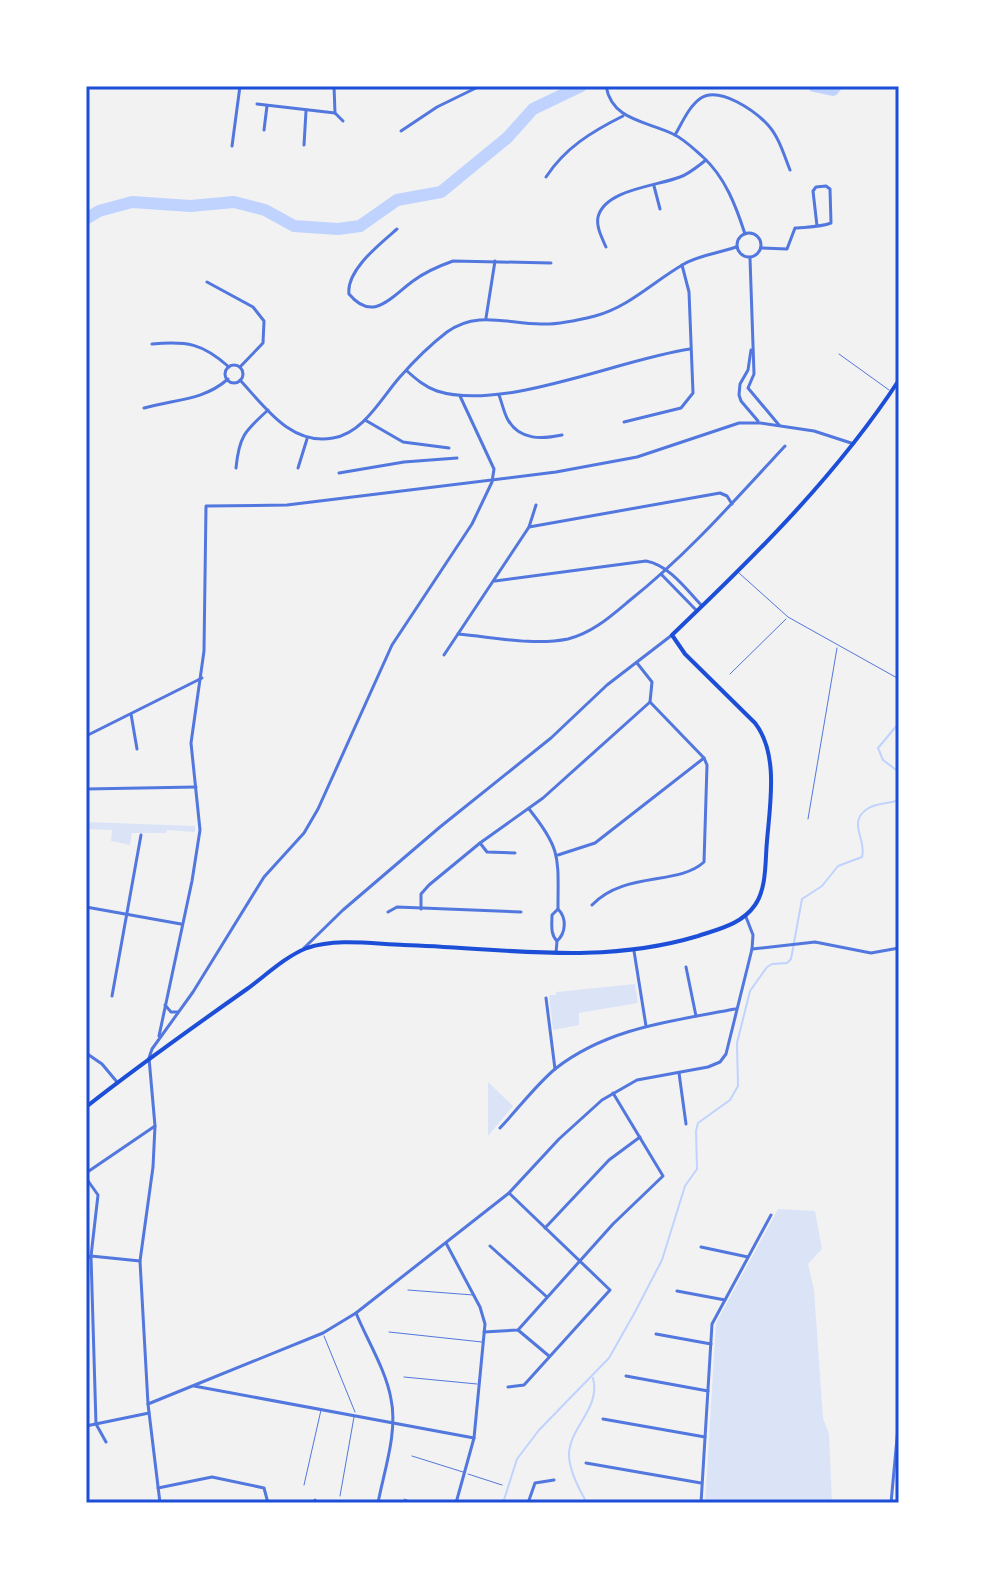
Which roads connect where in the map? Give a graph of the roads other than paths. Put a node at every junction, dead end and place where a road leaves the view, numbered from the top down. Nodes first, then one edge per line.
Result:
1 (240, 86) edge
2 (334, 86) edge
3 (480, 86) edge
4 (606, 88) edge
5 (257, 104) dead end
6 (267, 106) junction
7 (306, 111) junction
8 (335, 113) junction
9 (624, 116) junction
10 (343, 121) dead end
11 (264, 130) dead end
12 (401, 131) dead end
13 (675, 135) junction
14 (304, 145) dead end
15 (232, 146) dead end
16 (706, 160) junction
17 (790, 170) dead end
18 (546, 177) dead end
19 (653, 185) junction
20 (660, 209) dead end
21 (817, 226) junction
22 (397, 229) dead end
23 (745, 234) junction
24 (606, 247) dead end
25 (736, 247) junction
26 (761, 248) junction
27 (750, 258) junction
28 (495, 261) junction
29 (551, 263) dead end
30 (682, 265) junction
31 (207, 282) dead end
32 (486, 318) junction
33 (152, 344) dead end
34 (751, 346) junction
35 (690, 349) junction
36 (839, 354) dead end
37 (229, 367) junction
38 (240, 367) junction
39 (406, 370) junction
40 (228, 379) junction
41 (240, 380) junction
42 (899, 380) edge
43 (891, 392) junction
44 (498, 394) junction
45 (460, 396) junction
46 (144, 408) dead end
47 (268, 410) junction
48 (365, 420) junction
49 (624, 422) dead end
50 (760, 423) junction
51 (779, 425) junction
52 (562, 435) dead end
53 (307, 439) junction
54 (851, 443) junction
55 (785, 446) dead end
56 (438, 447) junction
57 (449, 448) dead end
58 (439, 458) junction
59 (457, 458) dead end
60 (236, 468) dead end
61 (298, 468) dead end
62 (339, 473) dead end
63 (492, 482) junction
64 (732, 504) junction
65 (536, 505) dead end
66 (529, 527) junction
67 (666, 570) junction
68 (738, 572) junction
69 (661, 574) junction
70 (495, 581) junction
71 (702, 606) junction
72 (697, 611) junction
73 (788, 617) junction
74 (458, 634) junction
75 (672, 635) junction
76 (838, 647) junction
77 (444, 655) dead end
78 (637, 663) junction
79 (730, 674) dead end
80 (202, 678) junction
81 (899, 679) edge
82 (650, 702) junction
83 (131, 714) junction
84 (86, 736) edge
85 (137, 749) dead end
86 (704, 758) junction
87 (196, 787) junction
88 (86, 789) edge
89 (529, 809) junction
90 (808, 819) dead end
91 (141, 835) dead end
92 (480, 843) junction
93 (515, 853) dead end
94 (558, 855) junction
95 (592, 905) dead end
96 (86, 907) edge
97 (421, 909) junction
98 (558, 909) junction
99 (388, 912) dead end
100 (521, 912) dead end
101 (127, 914) junction
102 (746, 917) junction
103 (181, 924) junction
104 (557, 941) junction
105 (899, 948) edge
106 (752, 949) junction
107 (301, 951) junction
108 (634, 951) junction
109 (556, 954) junction
110 (686, 967) dead end
111 (112, 996) dead end
112 (546, 998) dead end
113 (165, 1005) junction
114 (736, 1009) junction
115 (178, 1012) junction
116 (696, 1016) junction
117 (646, 1026) junction
118 (157, 1042) junction
119 (86, 1053) edge
120 (149, 1058) junction
121 (555, 1069) junction
122 (679, 1073) junction
123 (117, 1082) junction
124 (613, 1093) junction
125 (86, 1107) edge
126 (686, 1124) dead end
127 (155, 1126) junction
128 (500, 1128) dead end
129 (640, 1137) junction
130 (86, 1176) edge
131 (509, 1193) junction
132 (771, 1215) dead end
133 (545, 1228) junction
134 (446, 1243) junction
135 (490, 1246) dead end
136 (701, 1247) dead end
137 (91, 1256) junction
138 (748, 1257) junction
139 (86, 1259) edge
140 (580, 1260) junction
141 (140, 1261) junction
142 (408, 1290) dead end
143 (677, 1291) dead end
144 (474, 1295) junction
145 (548, 1297) junction
146 (725, 1300) junction
147 (356, 1313) junction
148 (518, 1330) junction
149 (389, 1332) dead end
150 (484, 1332) junction
151 (323, 1333) junction
152 (656, 1334) dead end
153 (483, 1342) junction
154 (711, 1344) junction
155 (549, 1356) junction
156 (626, 1376) dead end
157 (404, 1377) dead end
158 (480, 1384) junction
159 (192, 1386) junction
160 (508, 1387) dead end
161 (708, 1391) junction
162 (148, 1404) junction
163 (321, 1409) junction
164 (149, 1413) junction
165 (354, 1416) junction
166 (899, 1417) edge
167 (603, 1419) dead end
168 (392, 1422) junction
169 (96, 1424) junction
170 (86, 1426) edge
171 (705, 1437) junction
172 (474, 1438) junction
173 (106, 1442) dead end
174 (412, 1456) dead end
175 (586, 1463) dead end
176 (465, 1473) junction
177 (554, 1480) dead end
178 (701, 1483) junction
179 (304, 1485) dead end
180 (502, 1485) dead end
181 (158, 1488) junction
182 (340, 1496) dead end
183 (404, 1499) dead end
184 (160, 1503) edge
185 (268, 1503) edge
186 (378, 1503) edge
187 (416, 1503) edge
188 (456, 1503) edge
189 (528, 1503) edge
190 (701, 1503) edge
191 (891, 1503) edge

1 - 15 street
2 - 8 street
3 - 12 street
4 - 9 street
5 - 6 street
6 - 7 street
6 - 11 street
7 - 8 street
7 - 14 street
8 - 10 street
9 - 13 street
9 - 18 street
13 - 16 street
13 - 17 street
16 - 19 street
16 - 23 street
19 - 20 street
19 - 24 street
21 - 21 street
21 - 26 street
22 - 28 street
23 - 25 street
23 - 26 street
25 - 27 street
25 - 30 street
26 - 27 street
27 - 34 street
28 - 29 street
28 - 32 street
30 - 32 street
30 - 35 street
31 - 38 street
32 - 39 street
33 - 37 street
34 - 50 street
34 - 51 street
35 - 44 street
35 - 49 street
36 - 43 lane
37 - 38 street
37 - 40 street
38 - 41 street
39 - 45 street
39 - 48 street
40 - 41 street
40 - 46 street
41 - 47 street
42 - 43 main road
43 - 54 main road
44 - 45 street
44 - 52 street
45 - 63 street
47 - 53 street
47 - 60 street
48 - 53 street
48 - 56 street
50 - 51 street
50 - 63 street
51 - 54 street
53 - 61 street
54 - 68 main road
55 - 64 street
56 - 57 street
56 - 58 street
58 - 59 street
58 - 62 street
63 - 80 street
63 - 115 street
64 - 66 street
64 - 67 street
65 - 66 street
66 - 70 street
67 - 69 street
67 - 70 street
67 - 71 street
68 - 71 main road
68 - 73 lane
69 - 72 street
69 - 74 street
70 - 74 street
71 - 72 main road
72 - 75 main road
73 - 76 lane
73 - 79 lane
74 - 77 street
75 - 78 street
75 - 102 main road
76 - 81 lane
76 - 90 lane
78 - 82 street
78 - 107 street
80 - 83 street
80 - 87 street
82 - 86 street
82 - 89 street
83 - 84 street
83 - 85 street
86 - 94 street
86 - 95 street
87 - 88 street
87 - 103 street
89 - 92 street
89 - 94 street
91 - 101 street
92 - 93 street
92 - 97 street
94 - 98 street
96 - 101 street
97 - 99 street
97 - 100 street
98 - 104 street
98 - 104 street
101 - 103 street
101 - 111 street
102 - 106 street
102 - 108 main road
103 - 113 street
104 - 109 street
105 - 106 street
106 - 114 street
107 - 109 main road
107 - 120 main road
108 - 109 main road
108 - 117 street
110 - 116 street
112 - 121 street
113 - 115 street
113 - 118 street
114 - 116 street
114 - 122 street
115 - 118 street
116 - 117 street
117 - 121 street
118 - 120 street
119 - 123 street
120 - 123 main road
120 - 127 street
121 - 128 street
122 - 124 street
122 - 126 street
123 - 125 main road
124 - 129 street
124 - 131 street
127 - 130 street
127 - 141 street
129 - 133 street
129 - 140 street
130 - 137 street
131 - 133 street
131 - 134 street
132 - 138 street
133 - 140 street
134 - 144 street
134 - 147 street
135 - 145 street
136 - 138 street
137 - 139 street
137 - 141 street
137 - 169 street
138 - 146 street
140 - 145 street
140 - 155 street
141 - 162 street
142 - 144 lane
143 - 146 street
144 - 150 street
145 - 148 street
146 - 154 street
147 - 151 street
147 - 168 street
148 - 150 street
148 - 155 street
149 - 153 lane
150 - 153 street
151 - 159 street
151 - 165 lane
152 - 154 street
153 - 158 street
154 - 161 street
155 - 160 street
156 - 161 street
157 - 158 lane
158 - 172 street
159 - 162 street
159 - 163 street
161 - 171 street
162 - 164 street
163 - 165 street
163 - 179 lane
164 - 169 street
164 - 181 street
165 - 168 street
165 - 182 lane
166 - 191 street
167 - 171 street
168 - 172 street
168 - 186 street
169 - 170 street
169 - 173 street
171 - 178 street
172 - 176 street
174 - 176 lane
175 - 178 street
176 - 180 lane
176 - 188 street
177 - 189 street
178 - 190 street
181 - 184 street
181 - 185 street
183 - 187 lane

